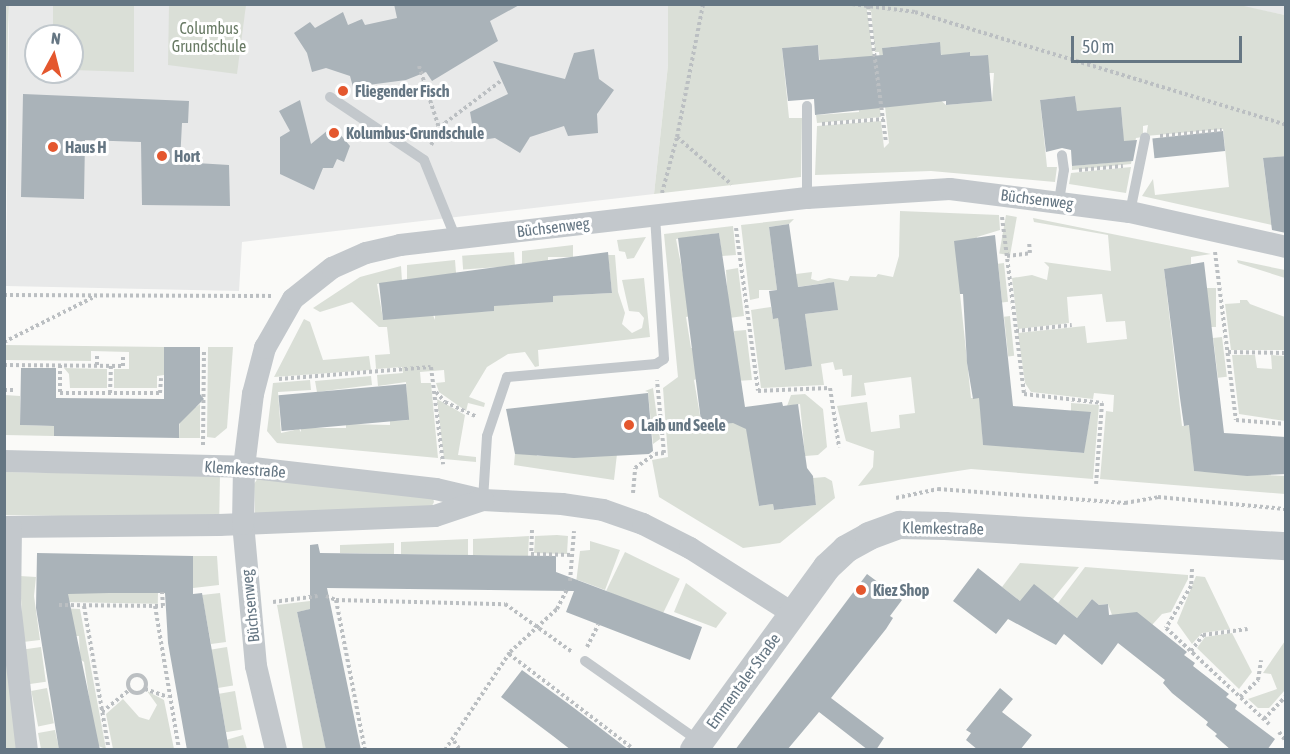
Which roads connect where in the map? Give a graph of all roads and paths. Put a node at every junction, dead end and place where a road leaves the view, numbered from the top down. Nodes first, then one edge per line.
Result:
1 (703, 4) edge
2 (852, 4) edge
3 (868, 6) junction
4 (419, 66) dead end
5 (502, 80) dead end
6 (330, 97) dead end
7 (807, 106) dead end
8 (884, 119) junction
9 (809, 125) junction
10 (1286, 125) edge
11 (1222, 130) dead end
12 (440, 131) junction
13 (677, 136) junction
14 (1145, 138) joint
15 (886, 143) dead end
16 (1062, 155) dead end
17 (422, 158) junction
18 (1138, 164) junction
19 (1064, 172) junction
20 (736, 188) dead end
21 (807, 198) junction
22 (1059, 201) junction
23 (658, 206) junction
24 (1001, 211) dead end
25 (1130, 212) junction
26 (735, 221) dead end
27 (456, 239) junction
28 (1029, 242) dead end
29 (1286, 247) edge
30 (1215, 249) dead end
31 (1007, 256) junction
32 (4, 295) edge
33 (97, 296) junction
34 (274, 296) dead end
35 (1072, 326) dead end
36 (1016, 331) junction
37 (4, 342) edge
38 (204, 351) dead end
39 (1228, 352) junction
40 (1286, 353) edge
41 (97, 355) dead end
42 (123, 356) dead end
43 (4, 364) edge
44 (656, 364) junction
45 (60, 365) junction
46 (97, 365) junction
47 (111, 365) junction
48 (160, 378) dead end
49 (270, 379) dead end
50 (434, 389) junction
51 (4, 390) edge
52 (16, 390) dead end
53 (111, 393) junction
54 (491, 422) junction
55 (1286, 424) edge
56 (203, 445) dead end
57 (839, 447) dead end
58 (4, 461) edge
59 (442, 464) dead end
60 (244, 467) junction
61 (1096, 484) dead end
62 (633, 493) dead end
63 (483, 500) junction
64 (1286, 509) edge
65 (243, 524) junction
66 (8, 527) edge
67 (532, 530) dead end
68 (574, 531) dead end
69 (869, 536) junction
70 (1286, 546) edge
71 (573, 555) junction
72 (1192, 569) dead end
73 (570, 581) dead end
74 (567, 589) dead end
75 (162, 592) dead end
76 (318, 596) dead end
77 (326, 596) dead end
78 (336, 600) junction
79 (272, 602) dead end
80 (59, 606) dead end
81 (84, 606) junction
82 (155, 606) junction
83 (792, 613) junction
84 (538, 625) junction
85 (598, 625) dead end
86 (1248, 629) dead end
87 (1191, 651) junction
88 (509, 654) junction
89 (583, 660) junction
90 (1261, 660) dead end
91 (145, 689) junction
92 (129, 690) junction
93 (1286, 696) edge
94 (168, 697) junction
95 (1240, 697) junction
96 (102, 712) junction
97 (1264, 719) junction
98 (1269, 724) dead end
99 (1279, 732) dead end
100 (454, 741) junction
101 (1286, 741) edge
102 (697, 745) edge
103 (631, 747) dead end
104 (27, 750) edge
105 (109, 750) edge
106 (179, 750) edge
107 (276, 750) edge
108 (365, 750) edge
109 (445, 750) edge
110 (460, 750) edge

1 - 13 path
2 - 3 path
3 - 8 path
3 - 10 path
4 - 12 path
5 - 12 path
6 - 17 lane
7 - 9 lane
8 - 9 path
8 - 15 path
9 - 21 lane
11 - 14 path
12 - 17 path
13 - 20 path
13 - 23 path
14 - 18 lane
16 - 19 lane
17 - 27 lane
18 - 19 path
18 - 25 lane
19 - 22 lane
21 - 22 street, Büchsenweg
21 - 23 street, Büchsenweg
22 - 25 street, Büchsenweg
23 - 27 street, Büchsenweg
23 - 44 lane
24 - 31 path
25 - 29 street, Büchsenweg
26 - 57 path
27 - 60 street, Büchsenweg
28 - 31 path
30 - 39 path
31 - 36 path
32 - 33 path
33 - 34 path
33 - 37 path
35 - 36 path
36 - 61 path
38 - 56 path
39 - 40 path
39 - 55 path
41 - 46 path
42 - 47 path
43 - 45 path
44 - 54 lane
44 - 62 path
45 - 46 path
45 - 53 path
46 - 47 path
47 - 53 path
48 - 53 path
49 - 50 path
50 - 54 path
50 - 59 path
51 - 52 path
54 - 63 lane
58 - 60 street, Klemkestraße
60 - 63 street, Klemkestraße
60 - 65 street, Büchsenweg
63 - 65 street, Klemkestraße
63 - 83 street, Klemkestraße
64 - 69 path
65 - 66 street, Klemkestraße
65 - 107 street, Büchsenweg
66 - 104 street
67 - 71 path
68 - 71 path
69 - 70 street, Klemkestraße
69 - 83 street, Klemkestraße
71 - 73 path
72 - 87 path
74 - 84 path
75 - 82 path
76 - 79 path
77 - 78 path
78 - 84 path
78 - 108 path
80 - 81 path
81 - 82 path
81 - 96 path
82 - 94 path
83 - 102 street, Emmentaler Straße
84 - 88 path
84 - 89 path
85 - 89 path
86 - 87 path
87 - 95 path
88 - 100 path
88 - 103 path
89 - 102 lane
90 - 95 path
91 - 92 path
91 - 92 path
91 - 94 path
92 - 96 path
93 - 97 path
94 - 106 path
95 - 97 path
96 - 105 path
97 - 98 path
99 - 101 path
100 - 109 path
100 - 110 path

